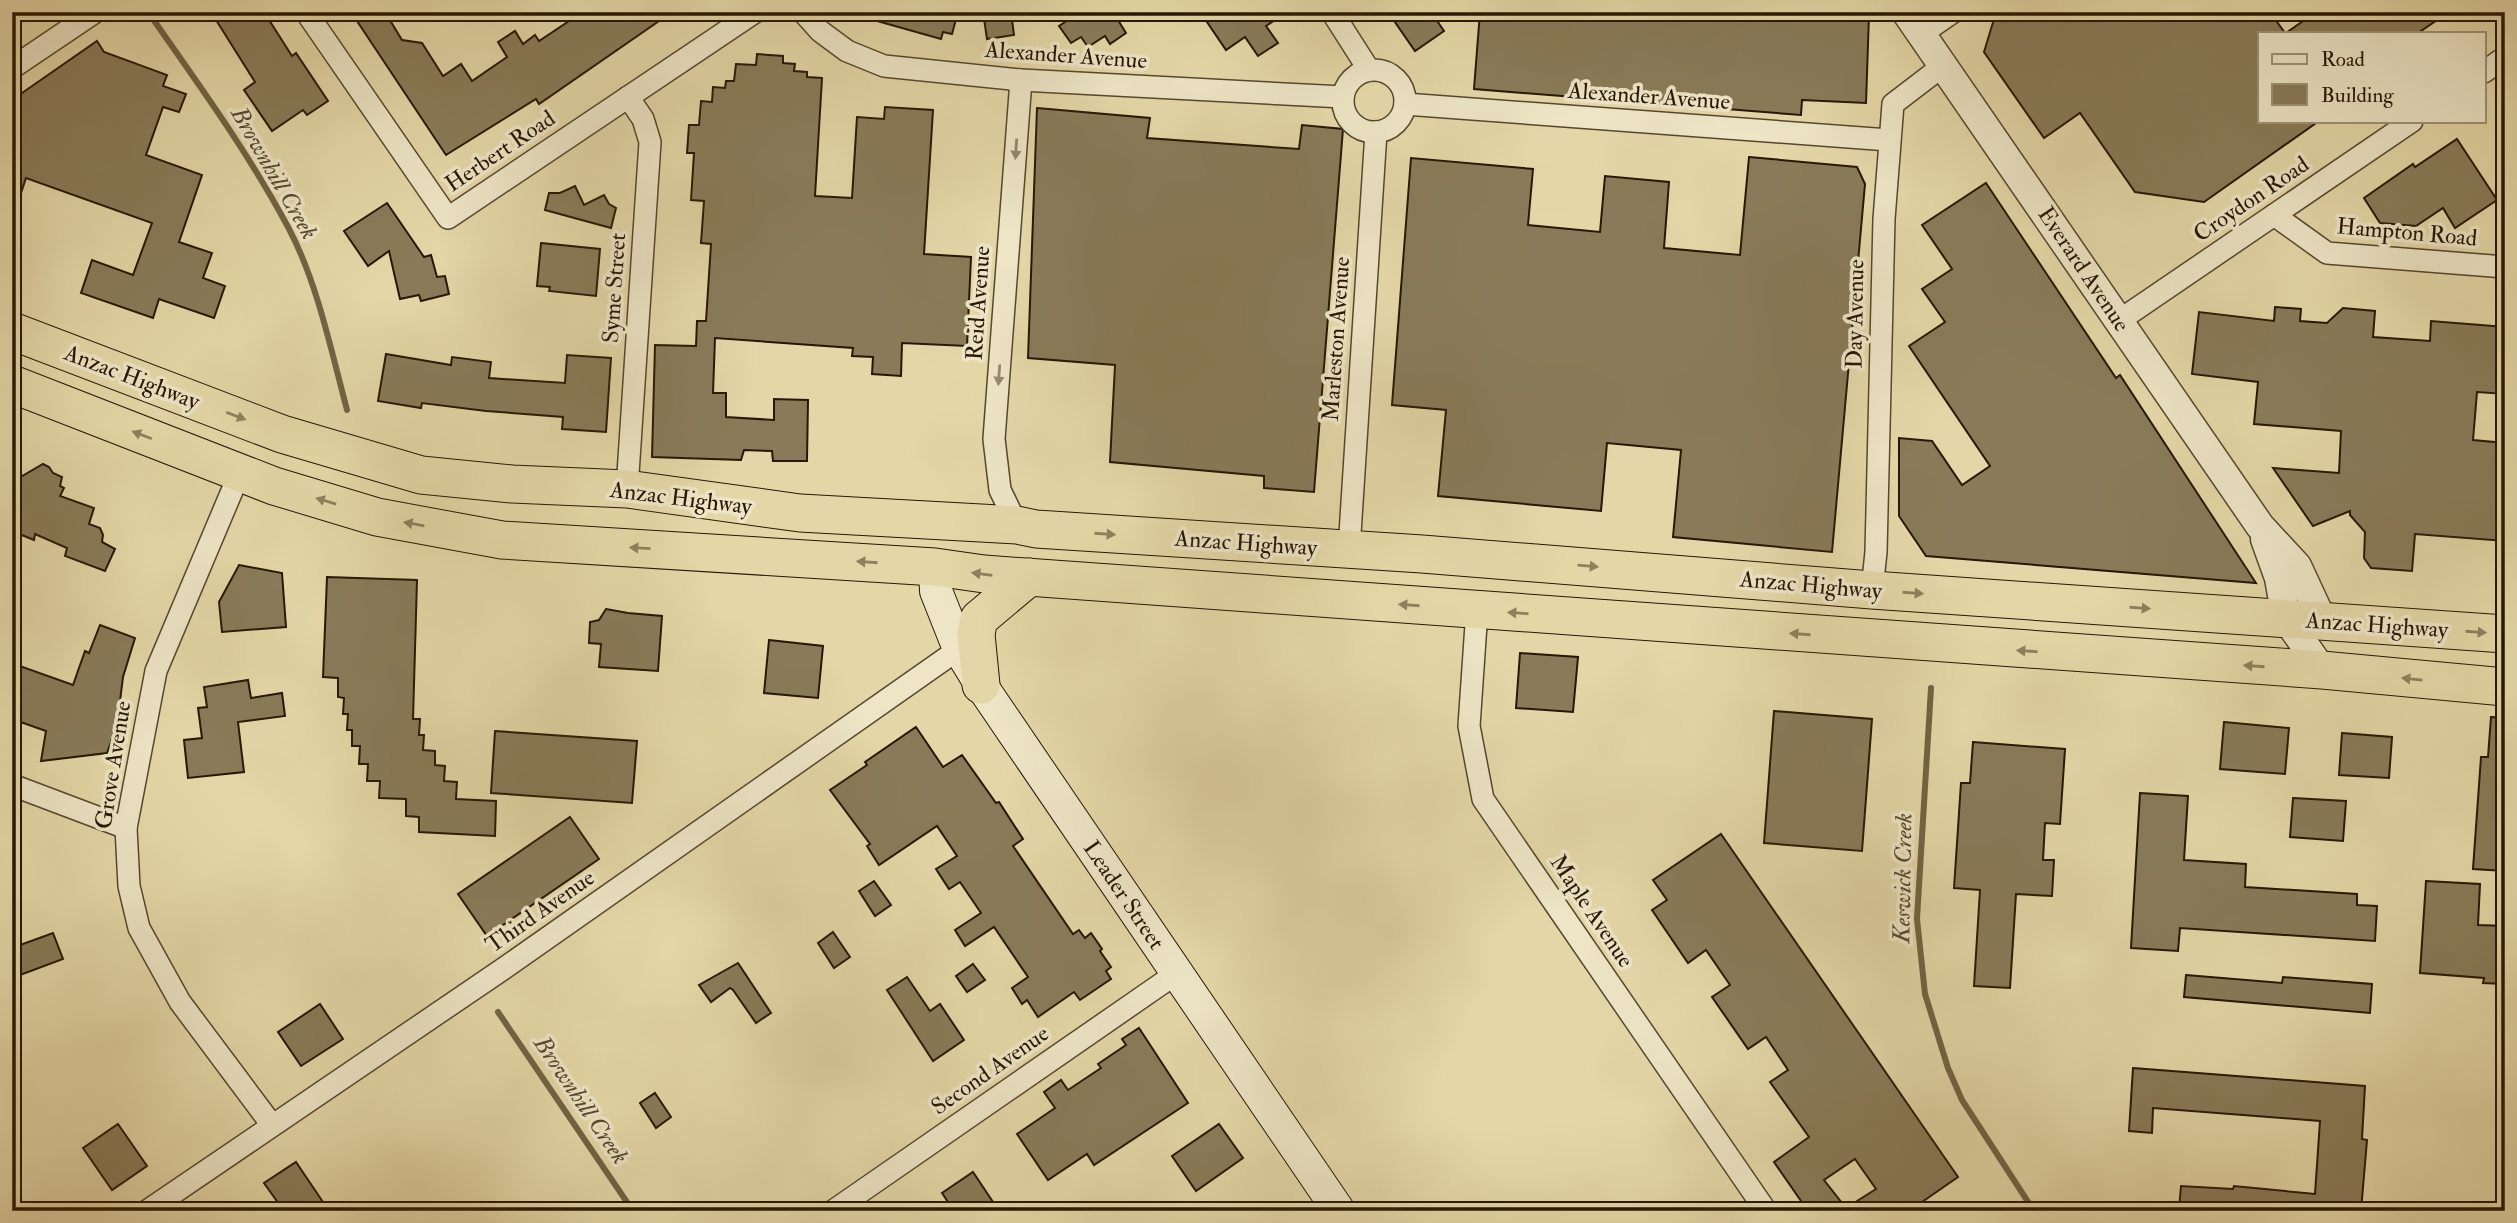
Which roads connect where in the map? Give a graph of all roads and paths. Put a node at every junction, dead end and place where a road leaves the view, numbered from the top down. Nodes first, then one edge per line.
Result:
1 (95, 12) edge
2 (306, 12) edge
3 (755, 12) edge
4 (803, 12) edge
5 (1332, 12) edge
6 (1952, 12) edge
7 (1914, 23) edge
8 (2505, 57) edge
9 (1944, 65) junction
10 (12, 68) edge
11 (1369, 70) junction
12 (2486, 71) edge
13 (1021, 80) junction
14 (628, 97) junction
15 (1343, 97) junction
16 (1405, 104) junction
17 (2411, 122) edge
18 (1376, 132) junction
19 (1889, 140) junction
20 (2274, 215) junction
21 (2505, 267) edge
22 (2120, 320) junction
23 (12, 331) edge
24 (12, 384) edge
25 (240, 472) junction
26 (454, 478) junction
27 (556, 486) junction
28 (627, 489) junction
29 (800, 513) junction
30 (2260, 526) junction
31 (1027, 527) junction
32 (1189, 539) junction
33 (502, 540) junction
34 (587, 545) junction
35 (1349, 549) junction
36 (1422, 554) junction
37 (1520, 561) junction
38 (935, 567) junction
39 (1029, 577) junction
40 (1743, 579) junction
41 (1186, 589) junction
42 (1872, 590) junction
43 (1477, 610) junction
44 (2286, 618) junction
45 (2322, 620) junction
46 (1738, 629) junction
47 (2505, 634) edge
48 (959, 649) junction
49 (2322, 670) junction
50 (981, 685) junction
51 (2505, 687) edge
52 (12, 785) edge
53 (126, 828) junction
54 (1177, 973) junction
55 (272, 1125) junction
56 (147, 1211) edge
57 (833, 1211) edge
58 (1339, 1211) edge
59 (1766, 1211) edge

1 - 10 street
2 - 14 street, Herbert Road
3 - 14 street, Herbert Road
4 - 13 street, Alexander Avenue
5 - 11 street
6 - 7 street
7 - 9 street, Everard Avenue
8 - 12 street
9 - 19 street, Day Avenue
9 - 22 street, Everard Avenue
11 - 15 street
11 - 16 street
13 - 15 street, Alexander Avenue
13 -> 31 street, Reid Avenue
14 - 28 street, Syme Street
15 - 18 street
16 - 18 street
16 - 19 street, Alexander Avenue
17 - 20 street, Croydon Road
18 - 35 street, Marleston Avenue
19 - 42 street, Day Avenue
20 - 21 street, Hampton Road
20 - 22 street, Croydon Road
22 - 30 street, Everard Avenue
23 -> 26 highway, Anzac Highway
25 -> 24 highway
33 -> 25 highway
25 - 53 street, Grove Avenue
26 - 27 highway, Anzac Highway
26 - 33 highway
27 - 28 highway, Anzac Highway
27 - 34 highway
28 - 29 highway, Anzac Highway
29 - 31 highway, Anzac Highway
29 - 38 highway
30 - 44 street, Everard Avenue
30 - 45 street, Everard Avenue
31 -> 32 highway, Anzac Highway
31 - 38 highway
32 - 35 highway, Anzac Highway
32 - 41 highway
33 - 34 highway
38 -> 34 highway
35 - 36 highway, Anzac Highway
36 - 37 highway, Anzac Highway
36 - 43 highway
37 -> 40 highway, Anzac Highway
37 - 43 highway
39 -> 38 highway
38 - 48 main road, Leader Street
39 - 41 highway
39 - 50 highway
40 - 42 highway, Anzac Highway
40 - 46 highway
43 -> 41 highway
42 -> 44 highway, Anzac Highway
46 -> 43 highway
43 - 59 street, Maple Avenue
44 - 45 highway, Anzac Highway
44 - 49 street, Everard Avenue
45 -> 47 highway, Anzac Highway
49 -> 46 highway
48 - 50 main road, Leader Street
48 - 55 street, Third Avenue
51 -> 49 highway
50 - 54 main road, Leader Street
52 - 53 street
53 - 55 street, Grove Avenue
54 - 57 street, Second Avenue
54 - 58 main road, Leader Street
55 - 56 street, Third Avenue

